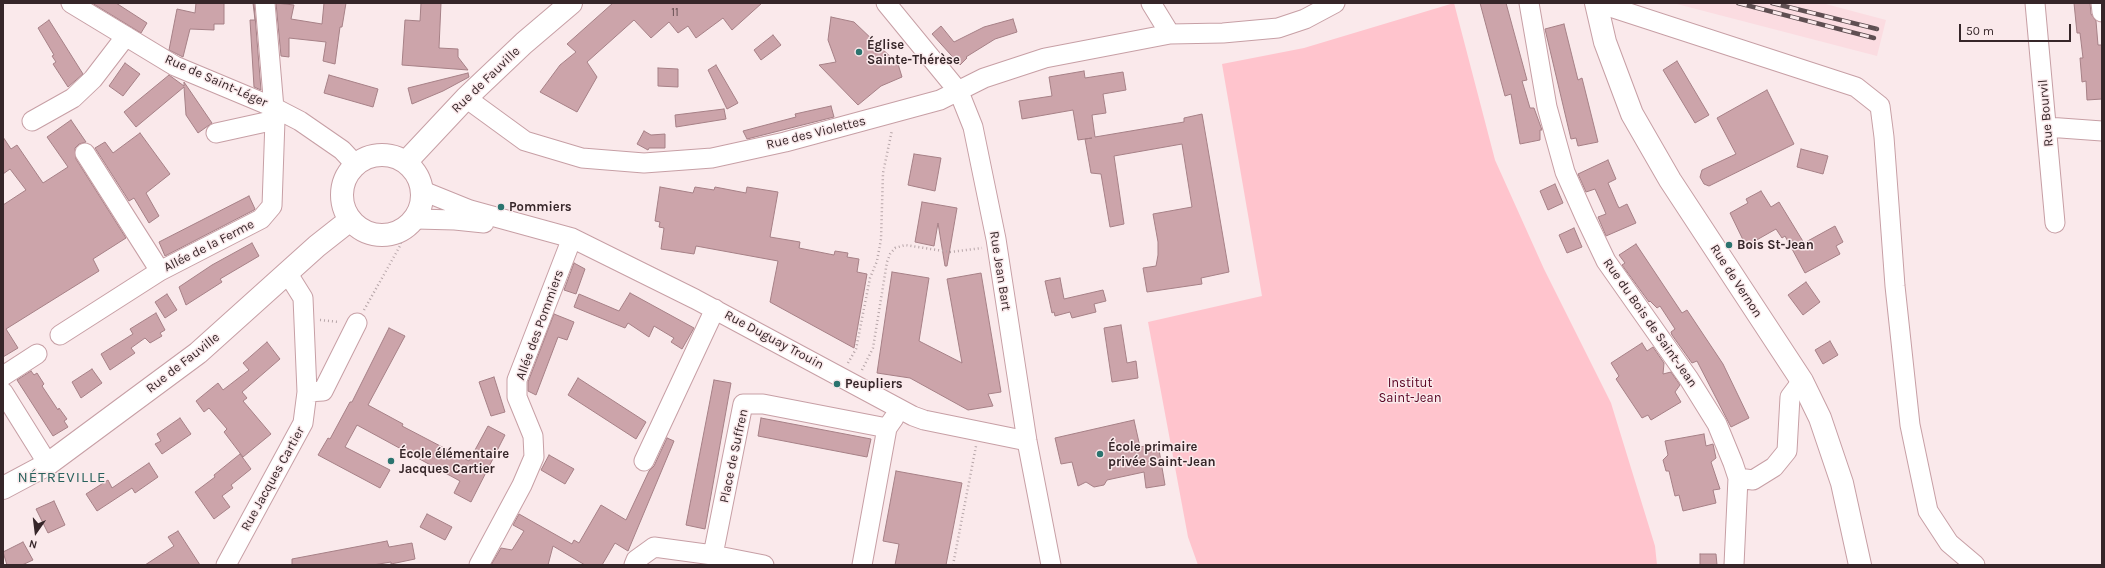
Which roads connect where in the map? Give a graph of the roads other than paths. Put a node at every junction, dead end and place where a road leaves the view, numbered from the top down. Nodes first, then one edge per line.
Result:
1 (71, 3) edge
2 (265, 3) edge
3 (886, 3) edge
4 (1151, 3) edge
5 (1335, 3) edge
6 (1529, 3) edge
7 (1597, 3) edge
8 (2035, 3) edge
9 (2101, 3) edge
10 (561, 6) edge
11 (2102, 12) edge
12 (1170, 34) junction
13 (126, 36) junction
14 (959, 92) junction
15 (466, 98) junction
16 (274, 113) junction
17 (32, 121) dead end
18 (2047, 127) junction
19 (2102, 131) edge
20 (216, 133) dead end
21 (84, 153) dead end
22 (406, 162) junction
23 (356, 165) junction
24 (423, 191) junction
25 (350, 220) junction
26 (2055, 223) dead end
27 (410, 224) junction
28 (549, 231) junction
29 (572, 238) junction
30 (160, 271) junction
31 (288, 274) junction
32 (715, 309) junction
33 (356, 323) road end
34 (60, 335) dead end
35 (36, 354) dead end
36 (3, 376) edge
37 (1802, 381) junction
38 (3, 392) edge
39 (307, 392) junction
40 (901, 409) junction
41 (9, 412) edge
42 (887, 428) junction
43 (1027, 440) junction
44 (644, 461) dead end
45 (48, 464) junction
46 (1738, 478) junction
47 (3, 488) edge
48 (713, 555) junction
49 (226, 565) edge
50 (479, 565) edge
51 (634, 565) edge
52 (764, 565) edge
53 (862, 565) edge
54 (1051, 565) edge
55 (1734, 565) edge
56 (1860, 565) edge
57 (1975, 565) edge

1 - 13 street, Rue de Saint-Léger
2 - 16 street, Allée de la Ferme
3 - 14 street, Rue Jean Bart
4 - 12 street
5 - 12 street, Rue des Violettes
6 - 46 street, Rue du Bois de Saint-Jean
7 - 37 main road, Rue de Vernon
7 - 57 street
8 - 18 street, Rue Bourvil
9 - 11 street
10 - 15 main road, Rue de Fauville
12 - 14 street, Rue des Violettes
13 - 16 street, Rue de Saint-Léger
13 - 17 street
14 - 15 street, Rue des Violettes
14 - 43 street, Rue Jean Bart
15 - 22 main road, Rue de Fauville
16 - 20 street
16 - 23 street, Rue de Saint-Léger
16 - 30 street, Allée de la Ferme
18 - 19 street
18 - 26 street, Rue Bourvil
21 - 30 street
22 - 23 main road
22 - 24 main road
23 - 25 main road
24 - 27 main road
24 - 28 street, Rue Duguay Trouin
25 - 27 main road
25 - 31 main road, Rue de Fauville
27 - 28 street, Rue Duguay Trouin
28 - 29 street, Rue Duguay Trouin
29 - 32 street, Rue Duguay Trouin
29 - 50 street, Allée des Pommiers
30 - 34 street, Allée de la Ferme
31 - 39 street, Rue Jacques Cartier
31 - 45 main road, Rue de Fauville
32 - 40 street, Rue Duguay Trouin
32 - 44 street
33 - 39 street
35 - 36 street
37 - 46 street
37 - 56 main road, Rue de Vernon
38 - 41 street
39 - 49 street, Rue Jacques Cartier
40 - 42 street
40 - 43 street, Rue Duguay Trouin
41 - 45 street
42 - 48 street, Place de Suffren
42 - 53 street
43 - 54 street, Rue Jean Bart
45 - 47 main road, Rue de Fauville
46 - 55 street, Rue du Bois de Saint-Jean
48 - 51 street
48 - 52 street

